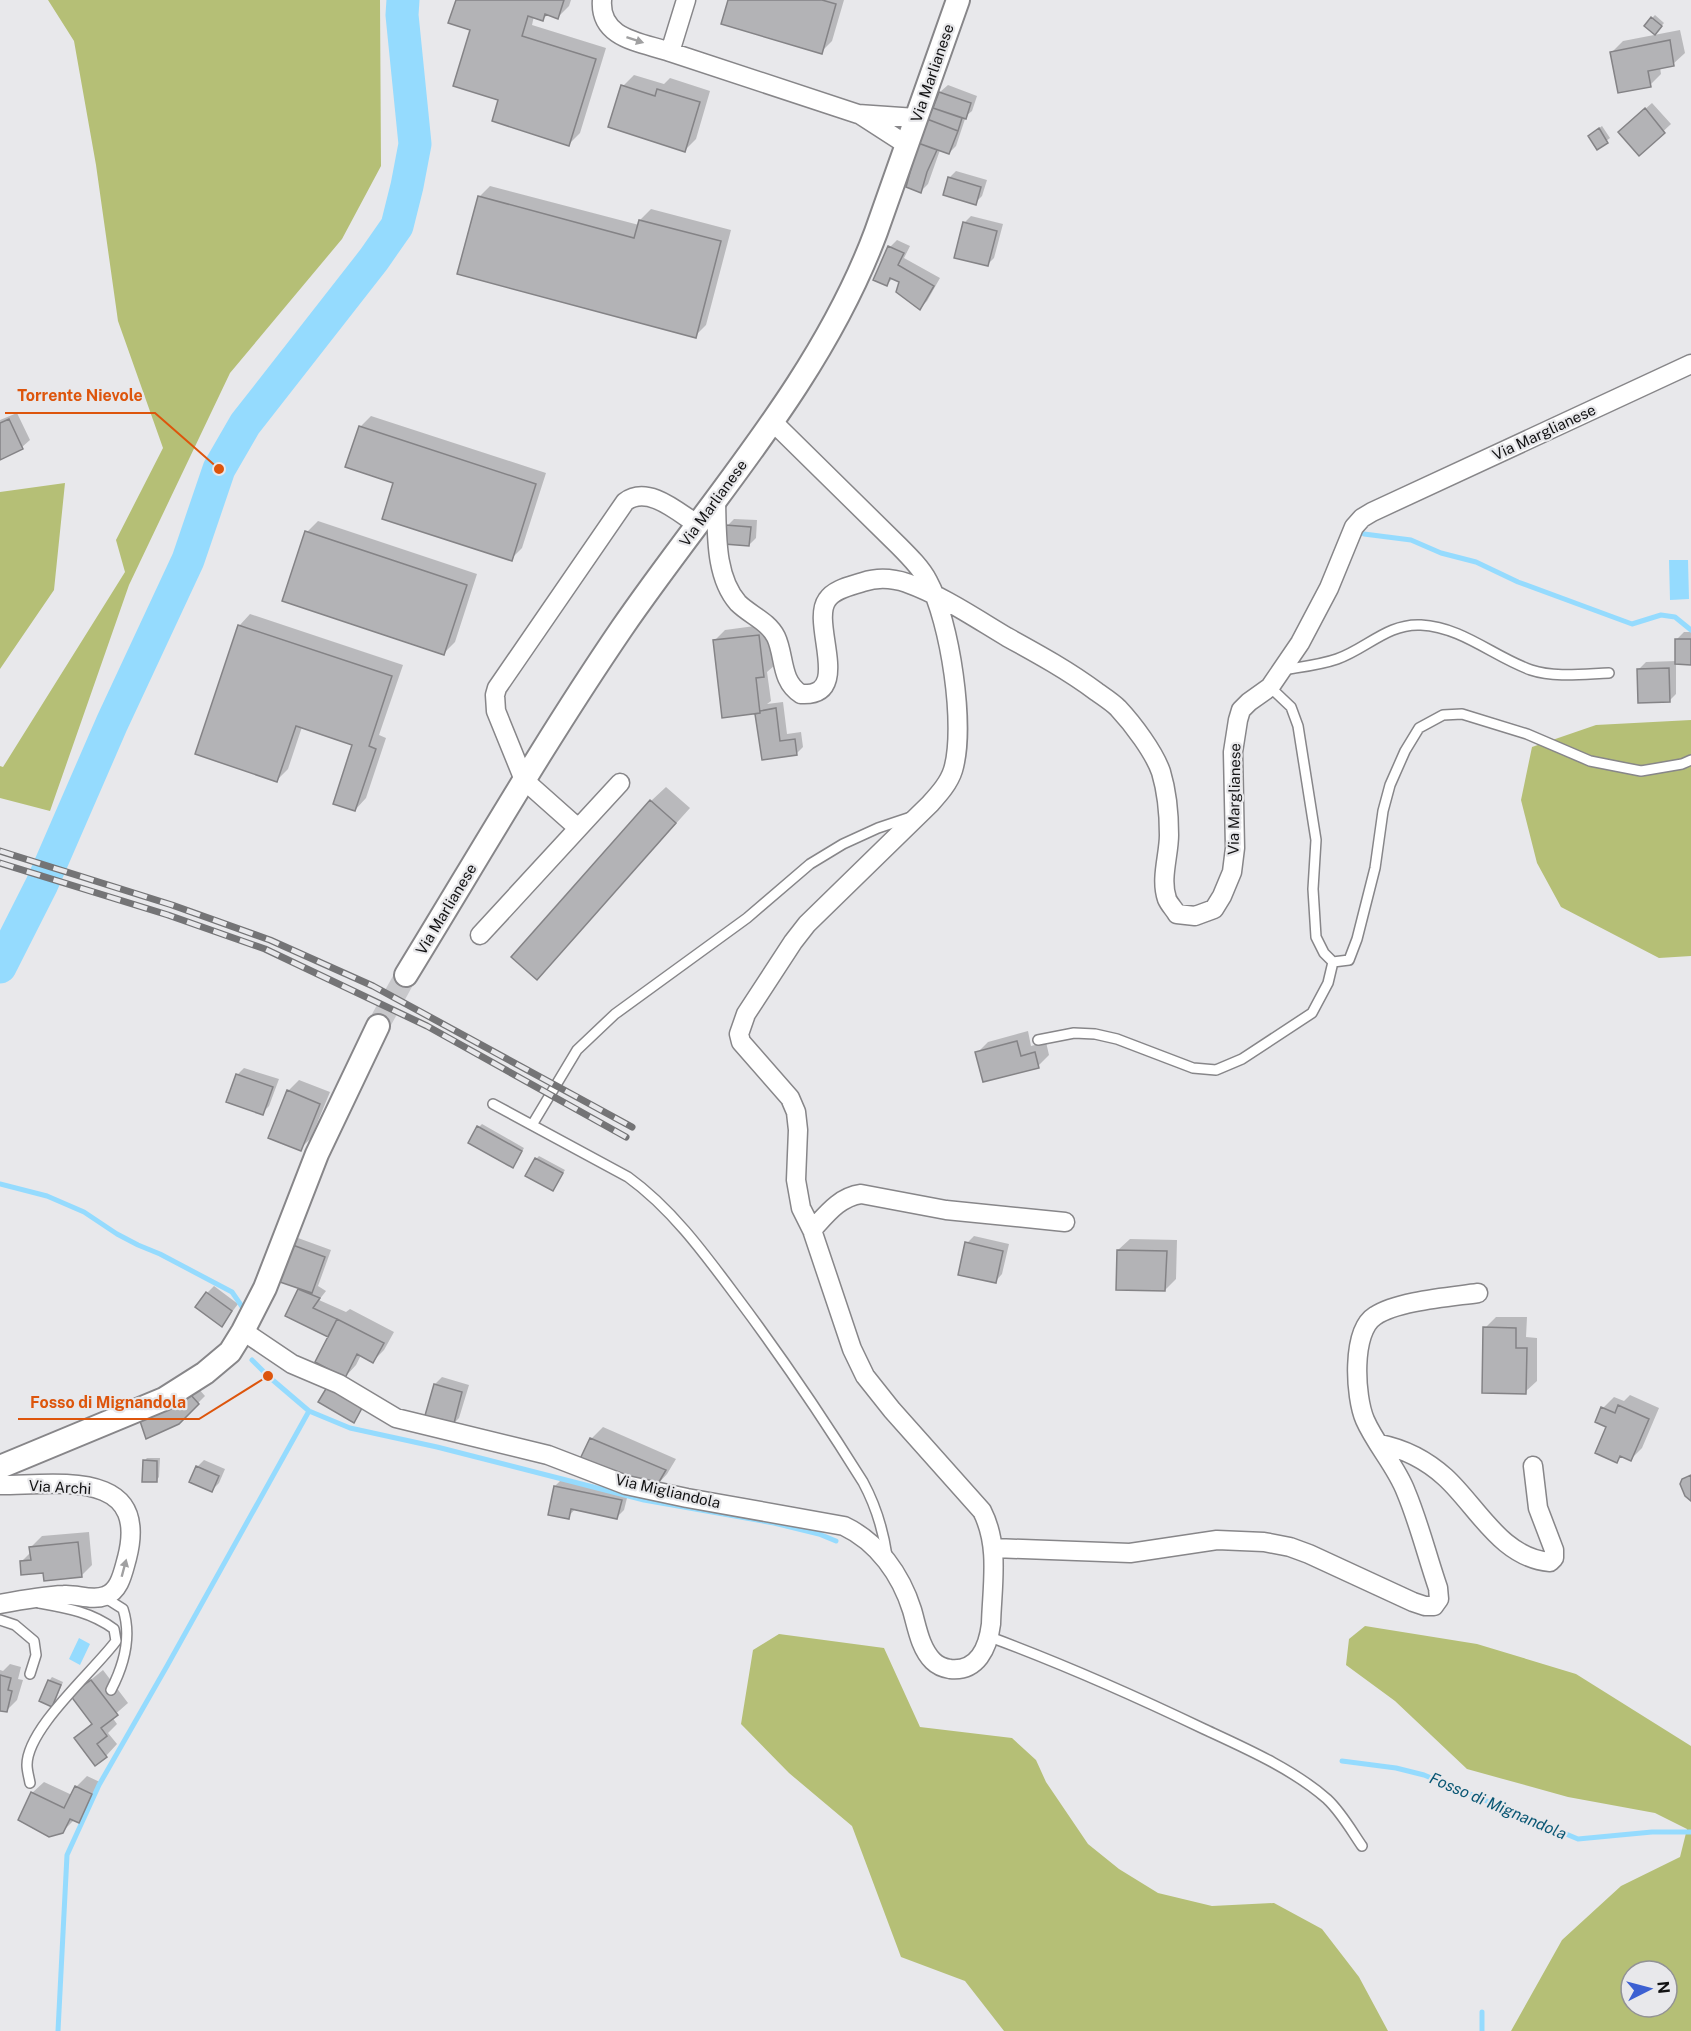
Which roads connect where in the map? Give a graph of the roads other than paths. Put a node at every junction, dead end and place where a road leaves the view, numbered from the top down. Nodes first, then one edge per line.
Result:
1 (602, 0) edge
2 (686, 0) edge
3 (958, 0) edge
4 (670, 52) junction
5 (858, 114) junction
6 (916, 118) junction
7 (907, 145) junction
8 (1691, 364) edge
9 (773, 422) junction
10 (716, 501) junction
11 (698, 525) junction
12 (934, 595) junction
13 (1282, 670) junction
14 (1609, 673) dead end
15 (1270, 687) junction
16 (1691, 760) edge
17 (524, 780) junction
18 (620, 783) dead end
19 (919, 815) junction
20 (578, 828) junction
21 (480, 935) dead end
22 (1333, 962) junction
23 (406, 975) tunnel mouth
24 (378, 1026) tunnel mouth
25 (1038, 1040) dead end
26 (492, 1104) dead end
27 (532, 1125) junction
28 (1065, 1222) dead end
29 (812, 1230) junction
30 (1478, 1293) dead end
31 (243, 1331) junction
32 (1380, 1444) junction
33 (1533, 1466) dead end
34 (0, 1467) edge
35 (0, 1485) edge
36 (994, 1548) junction
37 (888, 1563) junction
38 (104, 1597) junction
39 (22, 1600) junction
40 (0, 1604) edge
41 (0, 1620) edge
42 (990, 1637) junction
43 (30, 1674) dead end
44 (111, 1690) dead end
45 (30, 1783) dead end
46 (1362, 1846) dead end

1 -> 4 street
2 - 4 street
3 - 6 street, Via Marlianese
4 - 5 street
5 - 6 street
5 - 7 street
6 - 7 street, Via Marlianese
7 - 9 street, Via Marlianese
8 - 13 street, Via Marglianese
9 - 10 street, Via Marlianese
9 - 12 street
10 - 11 street, Via Marlianese
10 - 12 street, Via Marglianese
11 - 17 street, Via Marlianese
11 - 17 street
12 - 15 street, Via Marglianese
12 - 19 street
13 - 14 lane
13 - 15 street, Via Marglianese
15 - 22 lane
16 - 22 lane
17 - 20 street
17 - 23 street, Via Marlianese
18 - 20 street
19 - 27 lane
19 - 29 street
20 - 21 street
22 - 25 lane
24 - 31 street
26 - 27 lane
27 - 37 lane
28 - 29 street
29 - 36 street
30 - 32 street
31 - 34 street
31 - 37 street, Via Migliandola
32 - 33 street
32 - 36 street
38 -> 35 street, Via Archi
36 - 42 street
37 - 42 street, Via Migliandola
38 - 39 street
38 - 44 lane
39 - 40 street
39 - 45 lane
41 - 43 lane
42 - 46 lane

